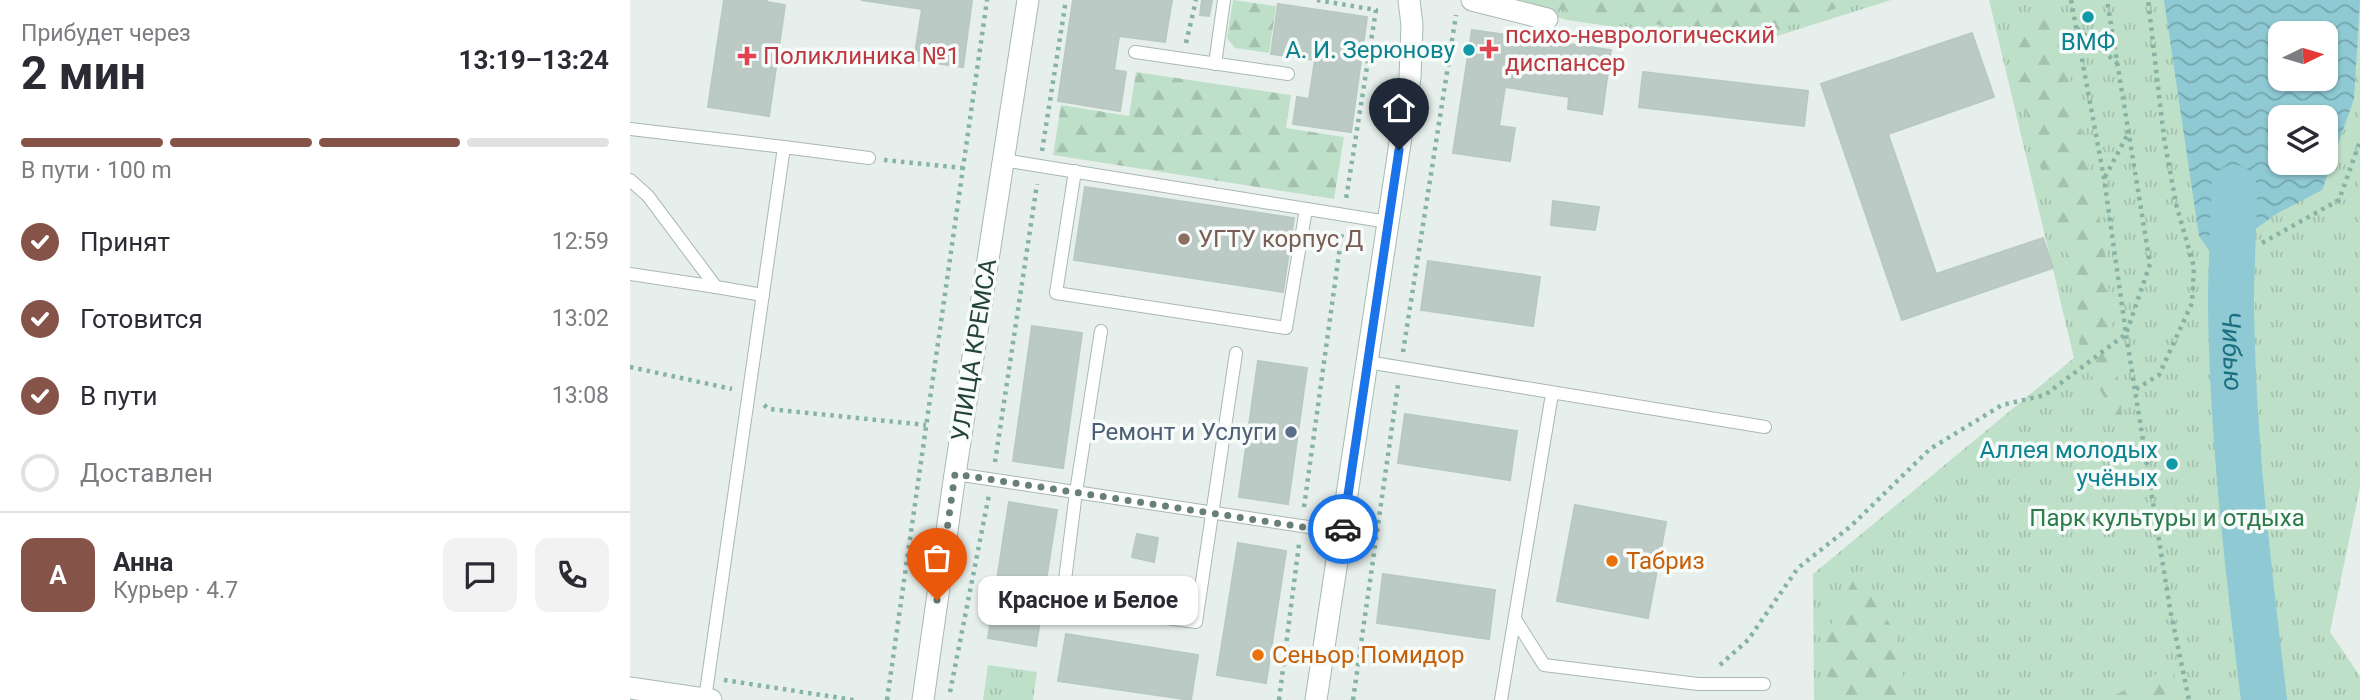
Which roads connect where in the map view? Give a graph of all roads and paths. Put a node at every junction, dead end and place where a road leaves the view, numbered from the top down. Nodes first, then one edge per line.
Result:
1 (987, 0) edge
2 (1028, 0) edge
3 (1066, 0) edge
4 (1196, 0) edge
5 (1224, 0) edge
6 (1317, 0) edge
7 (1409, 0) edge
8 (1472, 0) edge
9 (2071, 0) edge
10 (2107, 0) edge
11 (2148, 0) edge
12 (1547, 19) dead end
13 (2077, 28) junction
14 (1135, 52) dead end
15 (1182, 59) junction
16 (1215, 64) junction
17 (2118, 64) junction
18 (1288, 74) dead end
19 (630, 129) edge
20 (2129, 131) junction
21 (2360, 141) edge
22 (784, 147) junction
23 (869, 158) joint
24 (1003, 160) junction
25 (1040, 166) junction
26 (963, 168) junction
27 (1075, 171) junction
28 (2104, 178) junction
29 (630, 180) edge
30 (1306, 209) junction
31 (1344, 215) junction
32 (1388, 222) junction
33 (2262, 243) dead end
34 (630, 274) edge
35 (716, 287) junction
36 (763, 295) junction
37 (1101, 331) dead end
38 (2126, 334) junction
39 (1236, 354) dead end
40 (1367, 362) junction
41 (630, 367) edge
42 (2136, 389) junction
43 (749, 393) junction
44 (1552, 394) junction
45 (926, 425) junction
46 (1765, 427) dead end
47 (955, 474) junction
48 (992, 479) junction
49 (1076, 492) junction
50 (1213, 513) junction
51 (1301, 525) junction
52 (1342, 533) junction
53 (1515, 619) junction
54 (1698, 684) junction
55 (1764, 684) dead end
56 (630, 688) edge
57 (707, 689) edge
58 (711, 700) edge
59 (854, 700) edge
60 (887, 700) edge
61 (923, 700) edge
62 (948, 700) edge
63 (1279, 700) edge
64 (1316, 700) edge
65 (1501, 700) edge
66 (2189, 700) edge

1 - 26 path
2 - 24 street, УЛИЦА КРЕМСА
3 - 25 path
4 - 15 path
5 - 16 lane
6 - 31 path
7 - 32 street
8 - 12 street
9 - 13 path
10 - 17 path
11 - 42 path
13 - 17 path
13 - 28 path
14 - 15 lane
15 - 16 lane
16 - 18 lane
17 - 20 path
19 - 22 lane
20 - 28 path
20 - 38 path
21 - 33 path
22 - 23 lane
22 - 36 lane
23 - 26 path
24 - 25 lane
24 - 47 street, УЛИЦА КРЕМСА
25 - 27 lane
25 - 48 path
26 - 45 path
27 - 30 lane
27 - 30 lane
28 - 38 path
29 - 35 lane
30 - 31 lane
31 - 32 lane
31 - 51 path
32 - 40 street
34 - 35 lane
35 - 36 lane
36 - 43 lane
37 - 49 lane
38 - 42 path
38 - 54 path
39 - 50 lane
40 - 44 lane
40 - 52 street
41 - 43 path
42 - 66 path
43 - 45 path
43 - 57 lane
44 - 46 lane
44 - 53 lane
45 - 60 path
47 - 48 lane
47 - 61 street, УЛИЦА КРЕМСА
48 - 49 lane
48 - 62 path
49 - 50 lane
49 - 50 lane
50 - 51 lane
51 - 52 lane
51 - 63 path
52 - 64 street
53 - 54 lane
53 - 65 lane
54 - 55 lane
56 - 57 street
57 - 58 street
57 - 59 path

